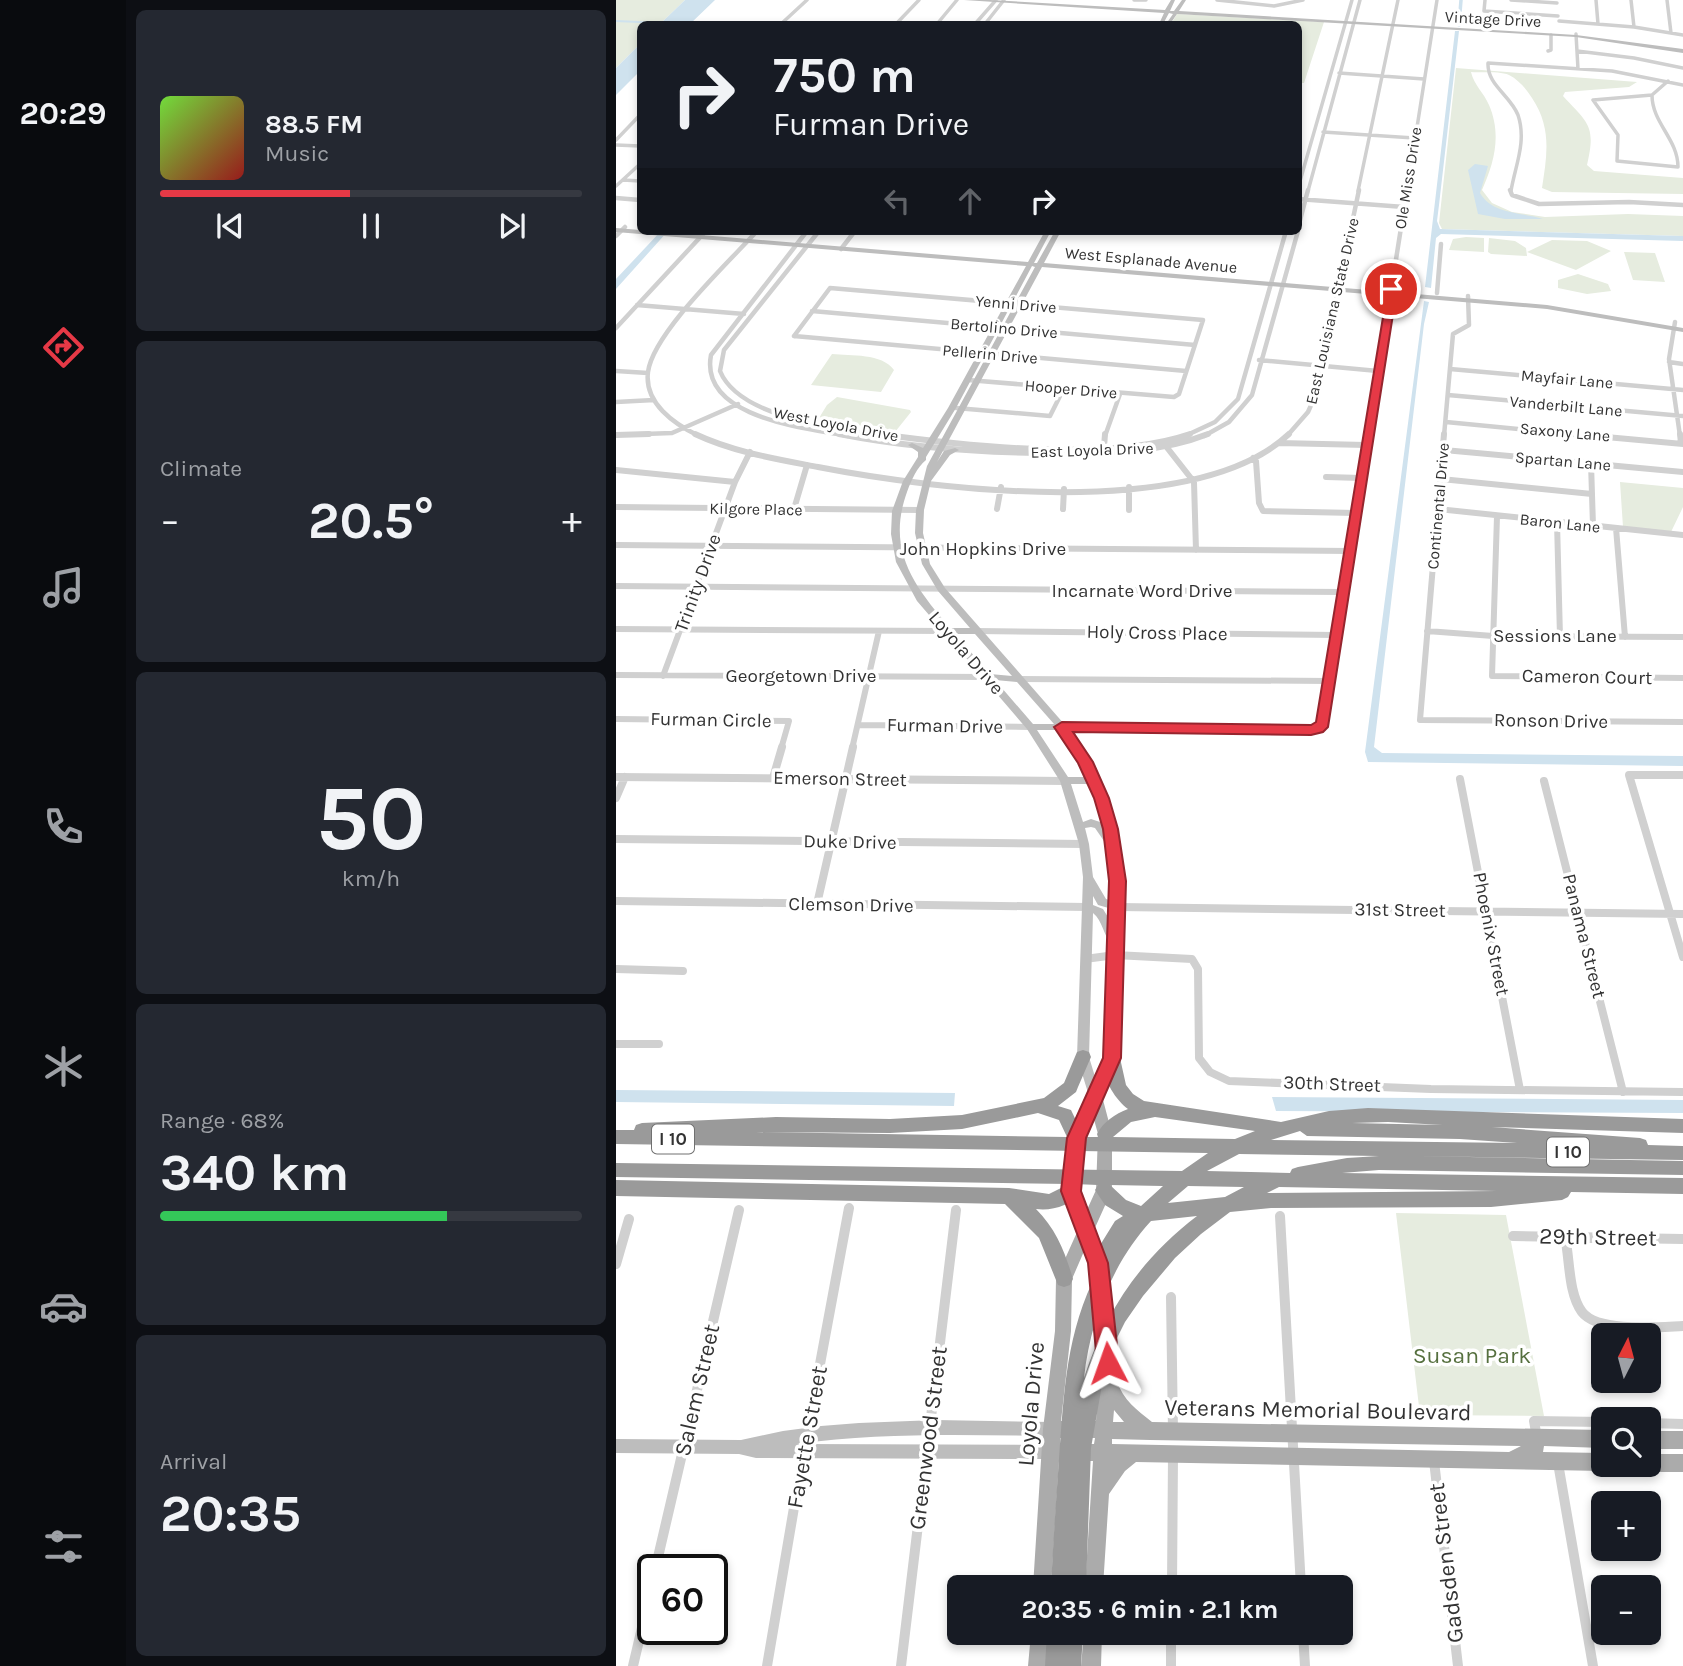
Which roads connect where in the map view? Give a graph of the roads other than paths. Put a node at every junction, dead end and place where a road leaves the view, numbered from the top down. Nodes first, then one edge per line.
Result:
1 (807, 0) edge
2 (919, 0) edge
3 (957, 0) edge
4 (966, 0) edge
5 (1134, 0) edge
6 (1146, 0) edge
7 (1172, 0) edge
8 (1184, 0) edge
9 (1216, 0) edge
10 (1352, 0) edge
11 (1360, 0) edge
12 (1398, 0) edge
13 (1437, 0) edge
14 (1485, 0) edge
15 (1511, 0) edge
16 (1522, 0) edge
17 (1596, 0) edge
18 (1631, 0) edge
19 (1667, 0) edge
20 (995, 1) edge
21 (1003, 1) edge
22 (1302, 1) edge
23 (1557, 1) edge
24 (1032, 2) edge
25 (1021, 3) junction
26 (1081, 6) junction
27 (1168, 11) junction
28 (1176, 11) junction
29 (1558, 18) junction
30 (784, 21) edge
31 (900, 21) edge
32 (940, 21) edge
33 (978, 21) edge
34 (987, 21) edge
35 (1163, 21) edge
36 (1170, 21) edge
37 (1346, 21) junction
38 (1354, 22) junction
39 (1393, 24) junction
40 (1598, 24) junction
41 (1432, 26) junction
42 (1634, 27) junction
43 (1671, 33) junction
44 (1556, 34) junction
45 (1576, 35) junction
46 (1683, 35) edge
47 (1683, 50) edge
48 (1548, 51) dead end
49 (1577, 51) junction
50 (1683, 68) edge
51 (1577, 69) junction
52 (1331, 73) junction
53 (1341, 73) junction
54 (1382, 76) junction
55 (1424, 79) junction
56 (1668, 81) junction
57 (1683, 85) edge
58 (1652, 95) junction
59 (637, 119) edge
60 (629, 128) junction
61 (637, 128) edge
62 (1315, 131) junction
63 (1325, 132) junction
64 (1369, 135) junction
65 (1415, 138) junction
66 (616, 142) edge
67 (637, 146) edge
68 (637, 167) edge
69 (1302, 175) edge
70 (623, 180) junction
71 (637, 181) edge
72 (616, 186) edge
73 (616, 198) edge
74 (637, 200) edge
75 (1302, 200) edge
76 (1306, 200) junction
77 (1356, 204) junction
78 (1683, 205) edge
79 (1404, 207) junction
80 (1302, 215) edge
81 (637, 228) edge
82 (619, 230) edge
83 (637, 232) edge
84 (703, 235) edge
85 (728, 235) edge
86 (804, 235) edge
87 (816, 235) edge
88 (852, 235) edge
89 (1046, 235) edge
90 (1055, 235) edge
91 (1285, 235) edge
92 (1297, 235) edge
93 (753, 236) edge
94 (797, 243) junction
95 (809, 244) junction
96 (1441, 244) dead end
97 (842, 247) junction
98 (1036, 263) junction
99 (1273, 282) junction
100 (1283, 283) junction
101 (1337, 287) junction
102 (1391, 292) junction
103 (1437, 293) junction
104 (1469, 298) junction
105 (1492, 300) junction
106 (1537, 301) junction
107 (1014, 304) junction
108 (637, 305) junction
109 (1528, 306) junction
110 (689, 310) junction
111 (813, 311) junction
112 (741, 314) junction
113 (751, 315) junction
114 (1677, 325) edge
115 (616, 328) edge
116 (1000, 328) junction
117 (1683, 330) edge
118 (1195, 345) junction
119 (981, 353) junction
120 (992, 354) junction
121 (1252, 359) junction
122 (1262, 360) junction
123 (1669, 362) junction
124 (1683, 364) edge
125 (1321, 365) junction
126 (1450, 369) junction
127 (1378, 370) junction
128 (616, 371) edge
129 (1186, 371) junction
130 (648, 373) junction
131 (968, 380) junction
132 (977, 380) junction
133 (1064, 388) junction
134 (1671, 388) junction
135 (1683, 390) edge
136 (1120, 394) junction
137 (1448, 395) junction
138 (654, 400) junction
139 (745, 400) junction
140 (616, 402) edge
141 (735, 405) junction
142 (957, 408) junction
143 (1680, 415) edge
144 (1446, 422) junction
145 (685, 428) junction
146 (616, 435) edge
147 (1279, 443) junction
148 (1682, 443) edge
149 (1165, 444) junction
150 (1366, 444) junction
151 (912, 445) junction
152 (937, 445) junction
153 (1104, 447) junction
154 (955, 450) junction
155 (1444, 450) junction
156 (750, 452) junction
157 (1253, 458) junction
158 (922, 460) junction
159 (1591, 463) junction
160 (807, 465) junction
161 (616, 470) edge
162 (1683, 472) edge
163 (1326, 477) dead end
164 (1362, 478) junction
165 (1192, 479) junction
166 (1441, 479) junction
167 (907, 481) junction
168 (735, 482) junction
169 (927, 483) junction
170 (1129, 487) junction
171 (1001, 488) junction
172 (1065, 489) junction
173 (1592, 494) junction
174 (616, 507) edge
175 (726, 508) junction
176 (794, 509) junction
177 (998, 509) dead end
178 (1063, 509) dead end
179 (1438, 509) junction
180 (896, 510) junction
181 (920, 510) junction
182 (1129, 510) dead end
183 (1356, 513) junction
184 (1497, 516) junction
185 (1556, 522) junction
186 (1593, 526) junction
187 (1616, 528) junction
188 (1683, 535) edge
189 (616, 545) edge
190 (712, 546) junction
191 (897, 548) junction
192 (921, 548) junction
193 (1196, 550) junction
194 (1350, 551) junction
195 (616, 586) edge
196 (697, 587) junction
197 (913, 589) junction
198 (941, 589) junction
199 (1343, 592) junction
200 (616, 629) edge
201 (681, 629) junction
202 (879, 631) junction
203 (946, 631) junction
204 (977, 631) junction
205 (1427, 631) junction
206 (1336, 635) junction
207 (1493, 636) junction
208 (1560, 637) junction
209 (1625, 637) junction
210 (1683, 637) edge
211 (616, 675) edge
212 (663, 676) junction
213 (869, 677) junction
214 (987, 677) junction
215 (1683, 678) edge
216 (1020, 679) junction
217 (1330, 681) junction
218 (616, 719) edge
219 (1420, 720) joint
220 (1683, 722) edge
221 (859, 725) junction
222 (1030, 727) junction
223 (1062, 727) junction
224 (1683, 775) edge
225 (616, 777) edge
226 (625, 777) junction
227 (773, 778) junction
228 (846, 779) junction
229 (1460, 779) dead end
230 (1094, 780) junction
231 (1065, 781) junction
232 (1544, 781) dead end
233 (616, 798) edge
234 (1080, 826) junction
235 (616, 839) edge
236 (831, 841) junction
237 (1084, 844) junction
238 (1114, 853) junction
239 (1088, 877) junction
240 (616, 901) edge
241 (817, 904) junction
242 (1086, 907) junction
243 (1118, 907) junction
244 (1486, 912) junction
245 (1579, 913) junction
246 (1669, 914) junction
247 (1683, 914) edge
248 (1115, 950) junction
249 (1683, 957) edge
250 (1085, 959) junction
251 (616, 970) edge
252 (683, 971) dead end
253 (616, 1044) edge
254 (659, 1044) dead end
255 (1083, 1057) junction
256 (1112, 1058) junction
257 (1520, 1090) junction
258 (1623, 1092) junction
259 (1683, 1092) edge
260 (1095, 1096) junction
261 (1038, 1107) junction
262 (1154, 1111) junction
263 (1683, 1126) edge
264 (616, 1131) edge
265 (1105, 1134) junction
266 (616, 1137) edge
267 (1076, 1138) junction
268 (1682, 1165) edge
269 (616, 1170) edge
270 (1611, 1186) junction
271 (616, 1188) edge
272 (1104, 1190) junction
273 (1071, 1191) junction
274 (1009, 1196) junction
275 (849, 1208) dead end
276 (739, 1210) dead end
277 (956, 1210) dead end
278 (1141, 1214) junction
279 (1280, 1216) dead end
280 (629, 1219) dead end
281 (1084, 1230) junction
282 (1513, 1236) dead end
283 (1566, 1237) junction
284 (1683, 1238) edge
285 (1098, 1263) junction
286 (616, 1264) edge
287 (1064, 1279) junction
288 (1171, 1297) dead end
289 (1683, 1326) edge
290 (1108, 1382) junction
291 (1591, 1422) edge
292 (1661, 1423) edge
293 (1683, 1424) edge
294 (930, 1427) junction
295 (1052, 1429) junction
296 (1103, 1431) junction
297 (1150, 1432) junction
298 (1173, 1432) junction
299 (1293, 1433) junction
300 (1406, 1436) junction
301 (1537, 1438) junction
302 (1591, 1439) edge
303 (806, 1443) junction
304 (616, 1446) edge
305 (684, 1447) junction
306 (926, 1452) junction
307 (1051, 1452) junction
308 (1101, 1454) junction
309 (1133, 1454) junction
310 (1173, 1455) junction
311 (1295, 1458) junction
312 (1330, 1458) junction
313 (1434, 1461) junction
314 (1488, 1461) junction
315 (1558, 1461) junction
316 (1591, 1462) edge
317 (1661, 1464) edge
318 (1682, 1466) edge
319 (1101, 1491) junction
320 (659, 1554) edge
321 (1043, 1575) edge
322 (1062, 1575) edge
323 (1076, 1575) edge
324 (1095, 1575) edge
325 (1172, 1575) edge
326 (1300, 1575) edge
327 (638, 1645) edge
328 (1039, 1645) edge
329 (1057, 1645) edge
330 (1071, 1645) edge
331 (1092, 1645) edge
332 (1171, 1645) edge
333 (1304, 1645) edge
334 (633, 1666) edge
335 (766, 1666) edge
336 (901, 1666) edge
337 (1038, 1666) edge
338 (1056, 1666) edge
339 (1070, 1666) edge
340 (1091, 1666) edge
341 (1171, 1666) edge
342 (1305, 1666) edge
343 (1458, 1666) edge
344 (1593, 1666) edge

1 - 30 street
2 - 31 street
3 - 32 street
4 - 20 main road, Vintage Drive
5 - 6 street
7 - 27 main road
8 - 28 main road
9 - 22 street
10 - 37 street
11 - 38 street, East Loyola Drive
12 - 39 street, East Louisiana State Drive
13 - 41 street, Ole Miss Drive
14 - 29 street
15 - 16 street
16 - 23 street
17 - 40 street
18 - 42 street
19 - 43 street
20 - 21 main road, Vintage Drive
20 - 33 street
21 - 24 main road, Vintage Drive
21 - 25 main road, Vintage Drive
21 - 34 street
23 - 29 street
24 - 25 main road
24 - 26 main road, Vintage Drive
25 - 26 main road, Vintage Drive
26 - 27 main road, Vintage Drive
27 - 28 main road, Vintage Drive
27 - 35 main road
28 - 36 main road
28 - 37 main road, Vintage Drive
29 - 40 street
29 - 44 street
37 - 38 main road, Vintage Drive
37 - 52 street
38 - 39 main road, Vintage Drive
38 - 53 street, East Loyola Drive
39 - 41 main road, Vintage Drive
39 - 54 street, East Louisiana State Drive
40 - 42 street
41 - 44 main road, Vintage Drive
41 - 55 street, Ole Miss Drive
42 - 43 street
43 - 46 street
44 - 45 main road, Vintage Drive
44 - 48 street
45 - 47 main road, Vintage Drive
45 - 49 street
49 - 50 street
49 - 51 street
51 - 56 street
51 - 78 street
52 - 53 street
52 - 62 street
53 - 54 street
53 - 63 street, East Loyola Drive
54 - 55 street
54 - 64 street, East Louisiana State Drive
55 - 65 street, Ole Miss Drive
56 - 57 street
56 - 58 street
58 - 58 street
59 - 60 street
60 - 61 street
60 - 66 street
62 - 63 street
62 - 69 street
63 - 64 street
63 - 76 street, East Loyola Drive
64 - 65 street
64 - 77 street, East Louisiana State Drive
65 - 79 street, Ole Miss Drive
66 - 67 street
68 - 70 street
70 - 71 street
70 - 72 street
73 - 74 street
75 - 76 street
76 - 77 street
76 - 80 street, East Loyola Drive
77 - 79 street
77 - 101 street, East Louisiana State Drive
79 - 102 street, Ole Miss Drive
81 - 82 main road, West Esplanade Avenue
82 - 83 main road, West Esplanade Avenue
84 - 108 street
85 - 93 main road, West Esplanade Avenue
86 - 94 street
87 - 95 street, West Loyola Drive
88 - 97 street
89 - 98 main road, Loyola Drive
90 - 98 main road, Loyola Drive
91 - 99 street, East Loyola Drive
92 - 100 street, East Loyola Drive
93 - 94 main road, West Esplanade Avenue
93 - 110 street
94 - 95 main road, West Esplanade Avenue
94 - 112 street
95 - 97 main road, West Esplanade Avenue
95 - 113 street, West Loyola Drive
96 - 103 street
97 - 98 main road, West Esplanade Avenue
98 - 99 main road, West Esplanade Avenue
98 - 107 main road, Loyola Drive
99 - 100 main road, West Esplanade Avenue
99 - 121 street, East Loyola Drive
100 - 101 main road, West Esplanade Avenue
100 - 122 street, East Loyola Drive
101 - 102 main road, West Esplanade Avenue
101 - 125 street, East Louisiana State Drive
102 - 103 main road, West Esplanade Avenue
102 - 104 main road, West Esplanade Avenue
102 - 127 street, Ole Miss Drive
103 - 104 main road, West Esplanade Avenue
104 - 105 main road, West Esplanade Avenue
104 - 126 street, Continental Drive
105 - 106 main road, West Esplanade Avenue
105 - 109 main road, West Esplanade Avenue
106 - 109 main road
106 - 114 main road, West Esplanade Avenue
107 - 111 street, Yenni Drive
107 - 116 main road, Loyola Drive
107 - 118 street, Yenni Drive
108 - 110 street
108 - 115 street
109 - 114 main road, West Esplanade Avenue
110 - 112 street
110 - 130 street
111 - 116 street, Bertolino Drive
111 - 119 street, Pellerin Drive
112 - 113 street
112 - 141 street
113 - 139 street, West Loyola Drive
114 - 117 main road, West Esplanade Avenue
114 - 123 street
116 - 118 street, Bertolino Drive
116 - 119 main road, Loyola Drive
116 - 120 main road, Loyola Drive
118 - 129 street
119 - 120 street, Pellerin Drive
119 - 131 main road, Loyola Drive
120 - 129 street, Pellerin Drive
120 - 132 main road, Loyola Drive
121 - 122 street
121 - 149 street, East Loyola Drive
122 - 125 street
122 - 149 street, East Loyola Drive
123 - 124 street
123 - 134 street
125 - 127 street
125 - 147 street, East Louisiana State Drive
126 - 134 street, Mayfair Lane
126 - 137 street, Continental Drive
127 - 150 street, Ole Miss Drive
128 - 130 street
129 - 136 street, Hooper Drive
130 - 138 street
131 - 132 street, Hooper Drive
131 - 142 main road, Loyola Drive
132 - 133 street, Hooper Drive
132 - 142 main road, Loyola Drive
133 - 136 street, Hooper Drive
133 - 142 street
134 - 135 street, Mayfair Lane
134 - 143 street
136 - 153 street
137 - 143 street, Vanderbilt Lane
137 - 144 street, Continental Drive
138 - 140 street
138 - 145 street, East Louisiana State Drive
139 - 141 street
139 - 152 street, West Loyola Drive
141 - 145 street
141 - 151 street, West Loyola Drive
142 - 152 main road, Loyola Drive
143 - 148 street
144 - 148 street, Saxony Lane
144 - 155 street, Continental Drive
145 - 146 street
145 - 156 street, East Louisiana State Drive
147 - 150 street
147 - 157 street, East Louisiana State Drive
149 - 153 street, East Loyola Drive
149 - 154 street, East Loyola Drive
149 - 165 street
150 - 164 street, Ole Miss Drive
151 - 152 street, East Loyola Drive
151 - 158 main road
152 - 153 street, East Loyola Drive
152 - 154 street, East Loyola Drive
152 - 158 main road, Loyola Drive
152 - 169 main road, Loyola Drive
154 - 169 main road
155 - 159 street, Spartan Lane
155 - 166 street, Continental Drive
156 - 160 street, East Louisiana State Drive
156 - 168 street, Trinity Drive
157 - 165 street, East Louisiana State Drive
157 - 183 street
158 - 167 main road, Loyola Drive
159 - 162 street, Spartan Lane
159 - 173 street
160 - 167 street, East Louisiana State Drive
160 - 176 street
161 - 168 street
163 - 164 street
164 - 183 street, Ole Miss Drive
165 - 170 street, East Louisiana State Drive
165 - 193 street
166 - 173 street
166 - 179 street, Continental Drive
167 - 169 street, East Louisiana State Drive
167 - 180 main road, Loyola Drive
168 - 175 street, Trinity Drive
169 - 171 street, East Louisiana State Drive
169 - 181 main road, Loyola Drive
170 - 172 street, East Louisiana State Drive
170 - 182 street
171 - 172 street, East Louisiana State Drive
171 - 177 street
172 - 178 street
173 - 186 street
174 - 175 street, Kilgore Place
175 - 176 street, Kilgore Place
175 - 190 street, Trinity Drive
176 - 180 street, Kilgore Place
179 - 184 street, Baron Lane
179 - 205 street, Continental Drive
180 - 181 street, Kilgore Place
180 - 191 main road, Loyola Drive
181 - 192 main road, Loyola Drive
183 - 194 street, Ole Miss Drive
184 - 185 street, Baron Lane
184 - 207 street
185 - 186 street, Baron Lane
185 - 208 street
186 - 187 street, Baron Lane
187 - 188 street, Baron Lane
187 - 209 street
189 - 190 street, John Hopkins Drive
190 - 191 street, John Hopkins Drive
190 - 196 street, Trinity Drive
191 - 192 street, John Hopkins Drive
191 - 197 main road, Loyola Drive
192 - 193 street, John Hopkins Drive
192 - 198 main road, Loyola Drive
193 - 194 street, John Hopkins Drive
194 - 199 street, Ole Miss Drive
195 - 196 street
196 - 197 street
196 - 201 street, Trinity Drive
197 - 198 street, Incarnate Word Drive
197 - 203 main road, Loyola Drive
198 - 199 street, Incarnate Word Drive
198 - 204 main road, Loyola Drive
199 - 206 street, Ole Miss Drive
200 - 201 street
201 - 202 street
201 - 212 street, Trinity Drive
202 - 203 street
202 - 213 street
203 - 204 main road
203 - 214 main road, Loyola Drive
204 - 206 street, Holy Cross Place
204 - 216 main road, Loyola Drive
205 - 207 street, Sessions Lane
205 - 219 street, Continental Drive
206 - 217 street, Ole Miss Drive
207 - 208 street, Sessions Lane
207 - 215 street, Cameron Court
208 - 209 street, Sessions Lane
209 - 210 street, Sessions Lane
211 - 212 street, Georgetown Drive
212 - 213 street, Georgetown Drive
213 - 214 street, Georgetown Drive
213 - 221 street
214 - 216 main road
214 - 222 main road, Loyola Drive
216 - 217 street
216 - 223 main road, Loyola Drive
217 - 223 street, Ole Miss Drive
218 - 227 street, Furman Circle
219 - 220 street, Ronson Drive
221 - 222 street, Furman Drive
221 - 228 street
222 - 223 main road
222 - 231 main road, Loyola Drive
223 - 230 main road, Loyola Drive
224 - 246 street
225 - 226 street, Emerson Street
226 - 227 street, Emerson Street
226 - 233 street
227 - 228 street, Emerson Street
228 - 231 street, Emerson Street
228 - 236 street
229 - 244 street, Phoenix Street
230 - 231 main road
230 - 238 main road, Loyola Drive
231 - 234 main road, Loyola Drive
232 - 245 street, Panama Street
234 - 237 main road, Loyola Drive
234 - 238 main road
235 - 236 street, Duke Drive
236 - 237 street, Duke Drive
236 - 241 street
237 - 239 main road, Loyola Drive
238 - 243 main road, Loyola Drive
239 - 242 main road, Loyola Drive
239 - 243 main road
240 - 241 street, Clemson Drive
241 - 242 street, Clemson Drive
242 - 248 main road
242 - 250 main road, Loyola Drive
243 - 244 street, 31st Street
243 - 248 main road, Loyola Drive
244 - 245 street, 31st Street
244 - 257 street, Phoenix Street
245 - 246 street, 31st Street
245 - 258 street, Panama Street
246 - 247 street, 31st Street
246 - 249 street
248 - 250 street, 30th Street
248 - 256 main road, Loyola Drive
248 - 257 street, 30th Street
250 - 255 main road, Loyola Drive
251 - 252 street
253 - 254 street
255 - 260 main road, Loyola Drive
255 - 261 highway
256 - 260 main road, Loyola Drive
256 - 262 highway
257 - 258 street, 30th Street
258 - 259 street, 30th Street
260 - 265 main road, Loyola Drive
260 - 267 main road, Loyola Drive
261 - 264 highway
261 - 267 highway
262 - 265 highway
262 - 268 highway
263 - 322 highway
265 - 272 main road, Loyola Drive
266 - 268 highway, I 10
267 - 273 main road, Loyola Drive
268 - 270 highway, I 10
268 - 323 highway
269 - 270 highway, I 10
270 - 278 highway
271 - 274 highway
272 - 278 highway
272 - 281 main road, Loyola Drive
273 - 274 highway
273 - 281 main road, Loyola Drive
274 - 287 highway
275 - 303 street, Fayette Street
276 - 305 street, Salem Street
277 - 294 street, Greenwood Street
278 - 285 highway
279 - 299 street
280 - 286 street
281 - 285 main road, Loyola Drive
281 - 287 main road, Loyola Drive
282 - 283 street, 29th Street
283 - 284 street, 29th Street
283 - 289 street
285 - 290 main road, Loyola Drive
287 - 295 main road, Loyola Drive
288 - 298 street
290 - 296 main road, Loyola Drive
290 - 297 main road
291 - 301 street
292 - 293 street
294 - 295 main road, Veterans Memorial Boulevard
294 - 303 main road, Veterans Memorial Boulevard
294 - 306 street, Greenwood Street
295 - 296 main road, Veterans Memorial Boulevard
295 - 307 main road, Loyola Drive
296 - 297 main road, Veterans Memorial Boulevard
296 - 308 main road, Loyola Drive
297 - 298 main road, Veterans Memorial Boulevard
298 - 299 main road, Veterans Memorial Boulevard
299 - 300 main road, Veterans Memorial Boulevard
299 - 311 street
300 - 301 main road, Veterans Memorial Boulevard
300 - 312 main road
301 - 302 main road, Veterans Memorial Boulevard
301 - 314 main road
303 - 305 main road, Veterans Memorial Boulevard
303 - 306 main road, Veterans Memorial Boulevard
303 - 335 street, Fayette Street
304 - 305 main road, Veterans Memorial Boulevard
305 - 320 street, Salem Street
306 - 307 main road, Veterans Memorial Boulevard
306 - 336 street, Greenwood Street
307 - 308 main road, Veterans Memorial Boulevard
307 - 321 main road, Loyola Drive
308 - 309 main road, Veterans Memorial Boulevard
308 - 319 main road, Loyola Drive
309 - 310 main road, Veterans Memorial Boulevard
309 - 319 main road
310 - 311 main road, Veterans Memorial Boulevard
310 - 325 street
311 - 312 main road, Veterans Memorial Boulevard
311 - 326 street
312 - 313 main road, Veterans Memorial Boulevard
313 - 314 main road, Veterans Memorial Boulevard
313 - 343 street, Gadsden Street
314 - 315 main road, Veterans Memorial Boulevard
315 - 316 main road, Veterans Memorial Boulevard
315 - 344 street
317 - 318 main road
319 - 324 main road, Loyola Drive
327 - 334 street
328 - 337 main road
329 - 338 highway
330 - 339 highway
331 - 340 main road
332 - 341 street
333 - 342 street

